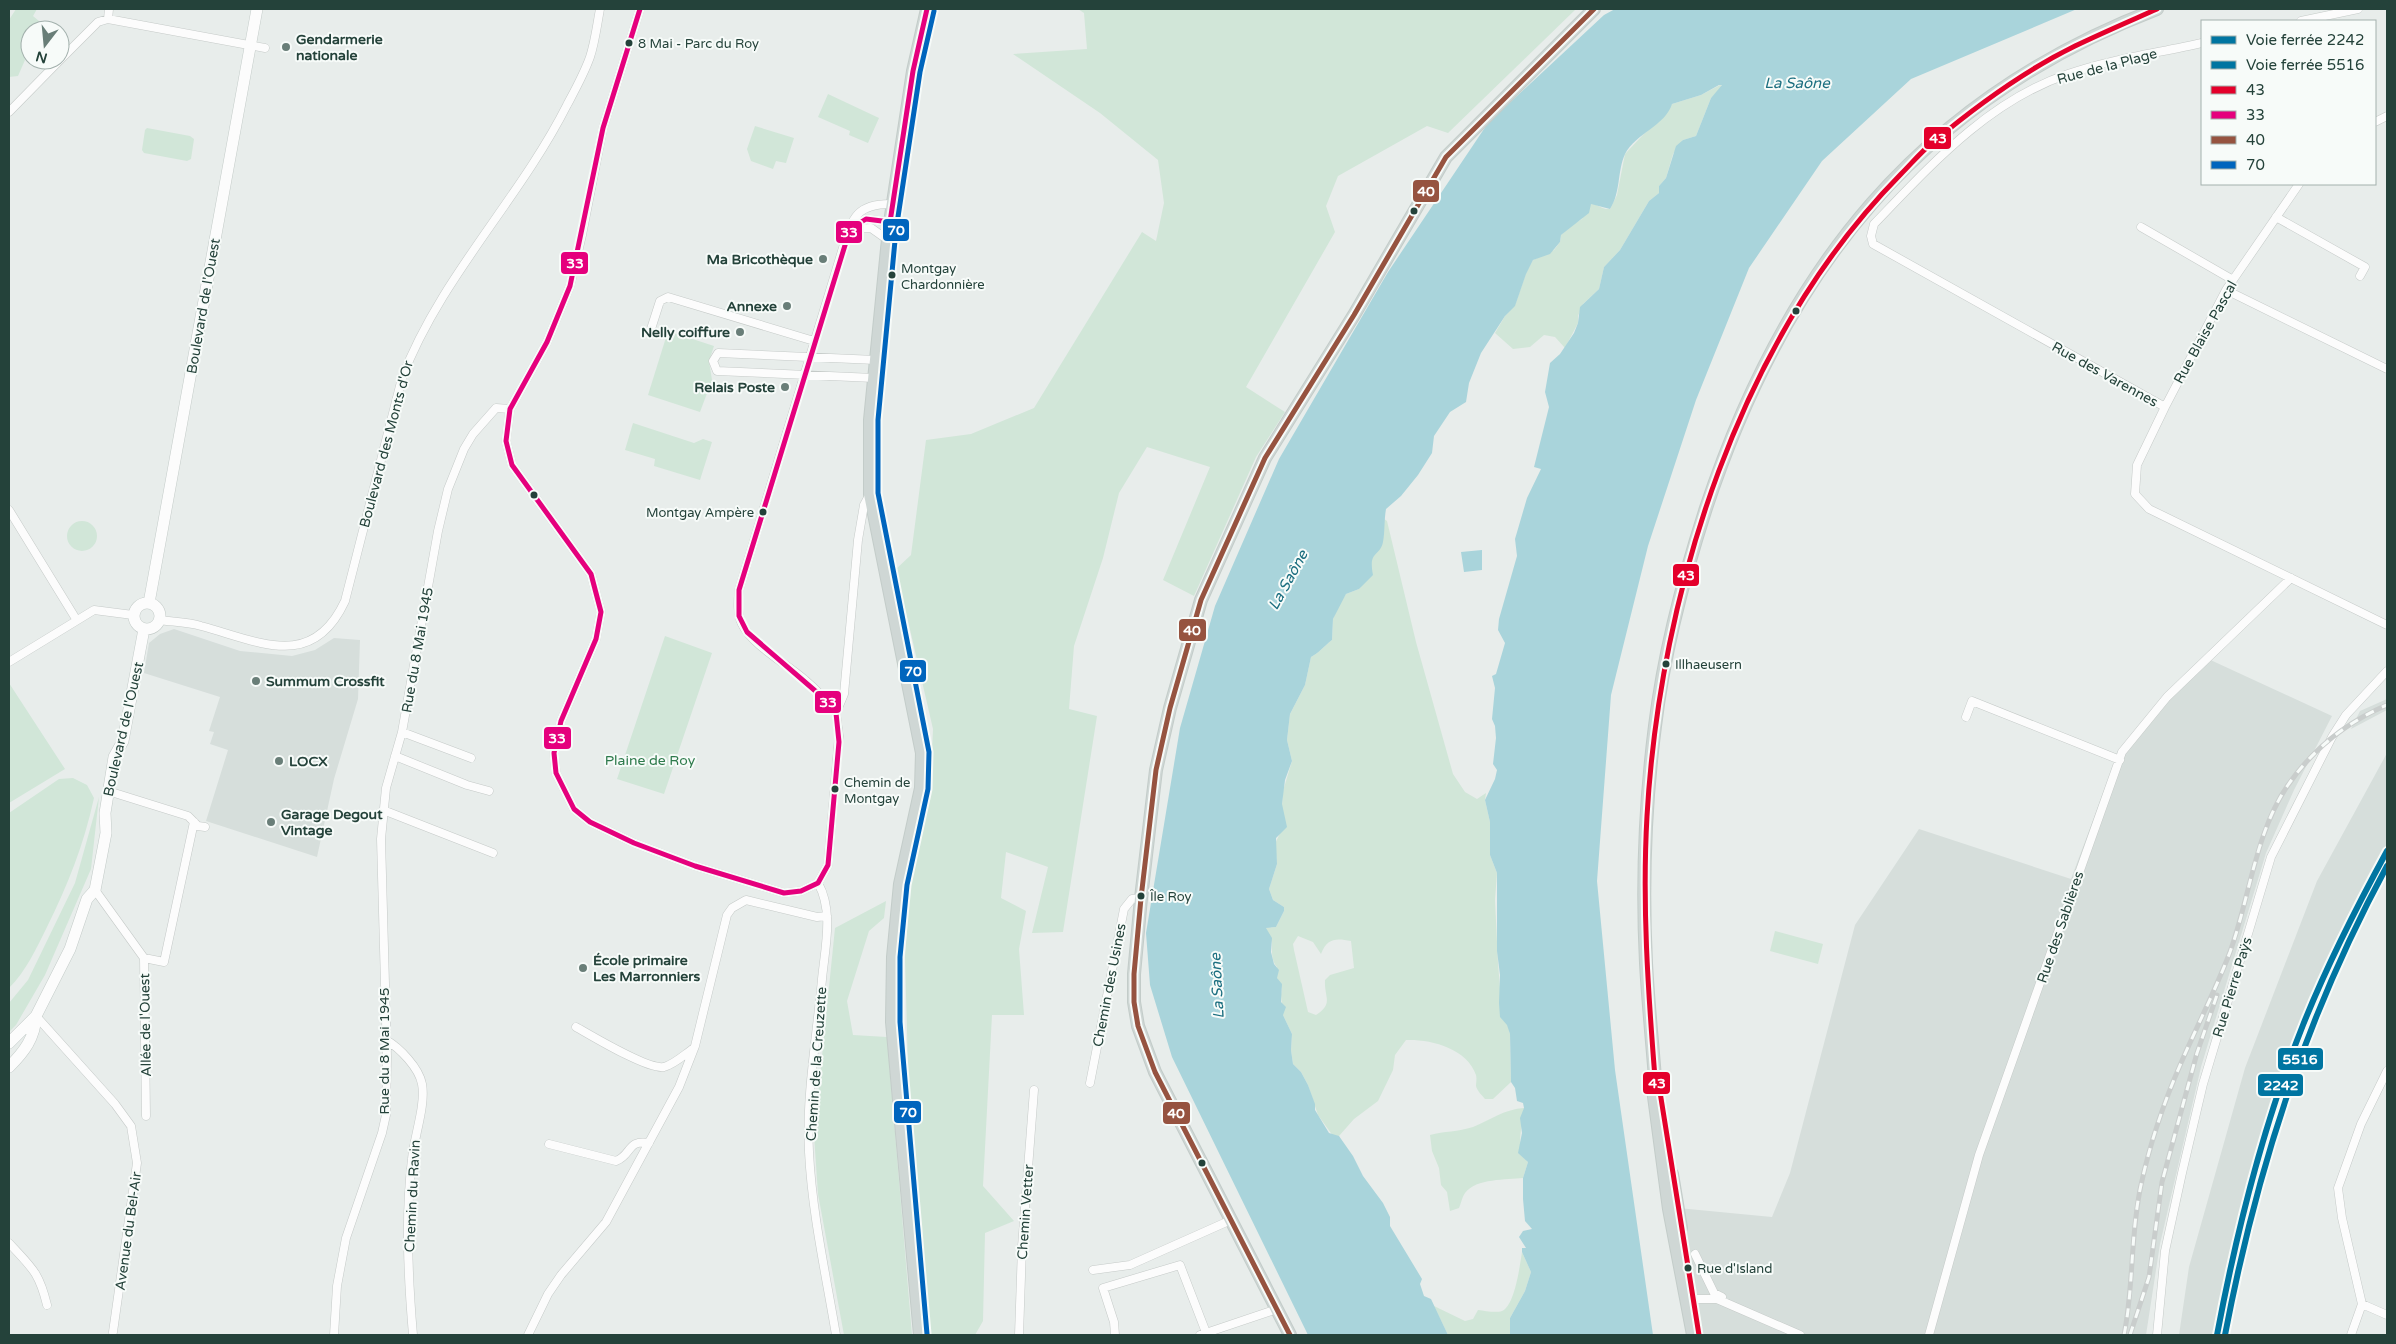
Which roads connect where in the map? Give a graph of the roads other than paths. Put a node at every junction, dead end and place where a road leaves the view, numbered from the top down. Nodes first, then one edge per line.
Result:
1 (109, 9) edge
2 (257, 9) edge
3 (600, 9) edge
4 (640, 9) edge
5 (927, 9) edge
6 (1594, 9) edge
7 (2157, 9) edge
8 (2358, 9) edge
9 (108, 19) junction
10 (2306, 20) edge
11 (2201, 43) edge
12 (250, 45) junction
13 (265, 48) dead end
14 (70, 50) edge
15 (50, 70) edge
16 (9, 112) edge
17 (2298, 185) edge
18 (893, 204) junction
19 (2276, 217) junction
20 (890, 222) junction
21 (2141, 227) dead end
22 (850, 229) junction
23 (888, 240) junction
24 (1873, 244) joint
25 (2360, 276) dead end
26 (2233, 280) junction
27 (2226, 290) junction
28 (651, 329) dead end
29 (814, 341) junction
30 (810, 357) junction
31 (876, 360) junction
32 (2387, 369) edge
33 (804, 375) junction
34 (874, 378) junction
35 (2165, 407) junction
36 (510, 409) junction
37 (870, 494) junction
38 (9, 510) edge
39 (2291, 578) junction
40 (149, 603) junction
41 (133, 615) junction
42 (76, 619) junction
43 (159, 620) junction
44 (2387, 625) edge
45 (144, 629) junction
46 (9, 662) edge
47 (2387, 671) edge
48 (836, 714) junction
49 (1966, 716) dead end
50 (402, 732) junction
51 (395, 756) junction
52 (471, 758) dead end
53 (2120, 760) junction
54 (108, 791) junction
55 (489, 791) dead end
56 (383, 810) junction
57 (194, 822) junction
58 (205, 827) dead end
59 (493, 853) dead end
60 (818, 883) junction
61 (95, 890) junction
62 (1142, 898) junction
63 (826, 916) junction
64 (144, 958) junction
65 (36, 1016) junction
66 (24, 1026) junction
67 (576, 1027) dead end
68 (386, 1040) junction
69 (9, 1043) edge
70 (27, 1045) junction
71 (696, 1046) junction
72 (9, 1068) edge
73 (2387, 1071) edge
74 (1090, 1083) dead end
75 (1034, 1090) dead end
76 (146, 1116) dead end
77 (648, 1143) junction
78 (549, 1144) dead end
79 (1231, 1220) junction
80 (9, 1243) edge
81 (1694, 1254) dead end
82 (1093, 1270) dead end
83 (1690, 1299) junction
84 (1727, 1302) junction
85 (2362, 1304) junction
86 (47, 1305) dead end
87 (1277, 1309) junction
88 (2387, 1315) edge
89 (113, 1332) dead end
90 (334, 1335) edge
91 (413, 1335) edge
92 (528, 1335) edge
93 (836, 1335) edge
94 (920, 1335) edge
95 (1019, 1335) edge
96 (1115, 1335) edge
97 (1205, 1335) edge
98 (1290, 1335) edge
99 (1693, 1335) edge
100 (1699, 1335) edge
101 (1800, 1335) edge
102 (1929, 1335) edge
103 (2157, 1335) edge
104 (2351, 1335) edge

1 - 9 street
2 - 12 street, Boulevard de l'Ouest
3 - 43 street, Boulevard des Monts d'Or
4 - 36 street
5 - 18 main road
6 - 62 main road
7 - 83 main road
8 - 10 street
9 - 12 street
9 - 14 street
11 - 24 street, Rue de la Plage
12 - 13 street
12 - 40 street, Boulevard de l'Ouest
15 - 16 street
17 - 19 street, Rue Blaise Pascal
18 - 20 main road
18 - 22 street
19 - 25 street
19 - 26 street, Rue Blaise Pascal
20 - 22 street
20 - 23 main road
21 - 26 street
22 - 23 street
22 - 29 street
23 - 31 main road
24 - 35 street, Rue des Varennes
26 - 27 street, Rue Blaise Pascal
27 - 32 street
27 - 35 street, Rue Blaise Pascal
28 - 29 street
29 - 30 street
30 - 31 street
30 - 33 street
30 - 33 street
31 - 34 main road
33 - 34 street
33 - 48 street
34 - 37 main road
35 - 39 street, Rue des Varennes
36 - 50 street, Rue du 8 Mai 1945
36 - 60 street
37 - 48 street
37 - 94 main road
38 - 42 street
39 - 44 street, Rue des Varennes
39 - 53 street, Rue des Sablières
40 - 41 street
40 - 43 street
41 - 42 street
41 - 45 street
42 - 46 street
43 - 45 street
45 - 54 street, Boulevard de l'Ouest
47 - 103 street, Rue Pierre Paÿs
48 - 60 street
49 - 53 street
50 - 51 street, Rue du 8 Mai 1945
50 - 52 street
51 - 55 street
51 - 56 street, Rue du 8 Mai 1945
53 - 102 street, Rue des Sablières
54 - 57 street
54 - 61 street, Boulevard de l'Ouest
56 - 59 street
56 - 68 street, Rue du 8 Mai 1945
57 - 58 street
57 - 64 street
60 - 63 street, Chemin de la Creuzette
61 - 64 street, Allée de l'Ouest
61 - 65 street, Boulevard de l'Ouest
62 - 74 street, Chemin des Usines
62 - 79 main road
63 - 71 street
63 - 93 street, Chemin de la Creuzette
64 - 76 street, Allée de l'Ouest
65 - 66 street, Boulevard de l'Ouest
65 - 70 street
65 - 89 street, Avenue du Bel-Air
66 - 69 street, Boulevard de l'Ouest
66 - 70 street
67 - 71 street
68 - 90 street, Rue du 8 Mai 1945
68 - 91 street, Chemin du Ravin
70 - 72 street
71 - 77 street
73 - 85 street
75 - 95 street, Chemin Vetter
77 - 78 street
77 - 92 street
79 - 82 street
79 - 87 main road
80 - 86 street
81 - 84 street
83 - 84 street
83 - 99 main road
83 - 100 main road
84 - 101 street
85 - 88 street
85 - 104 street
87 - 97 street
87 - 98 main road
96 - 97 street

